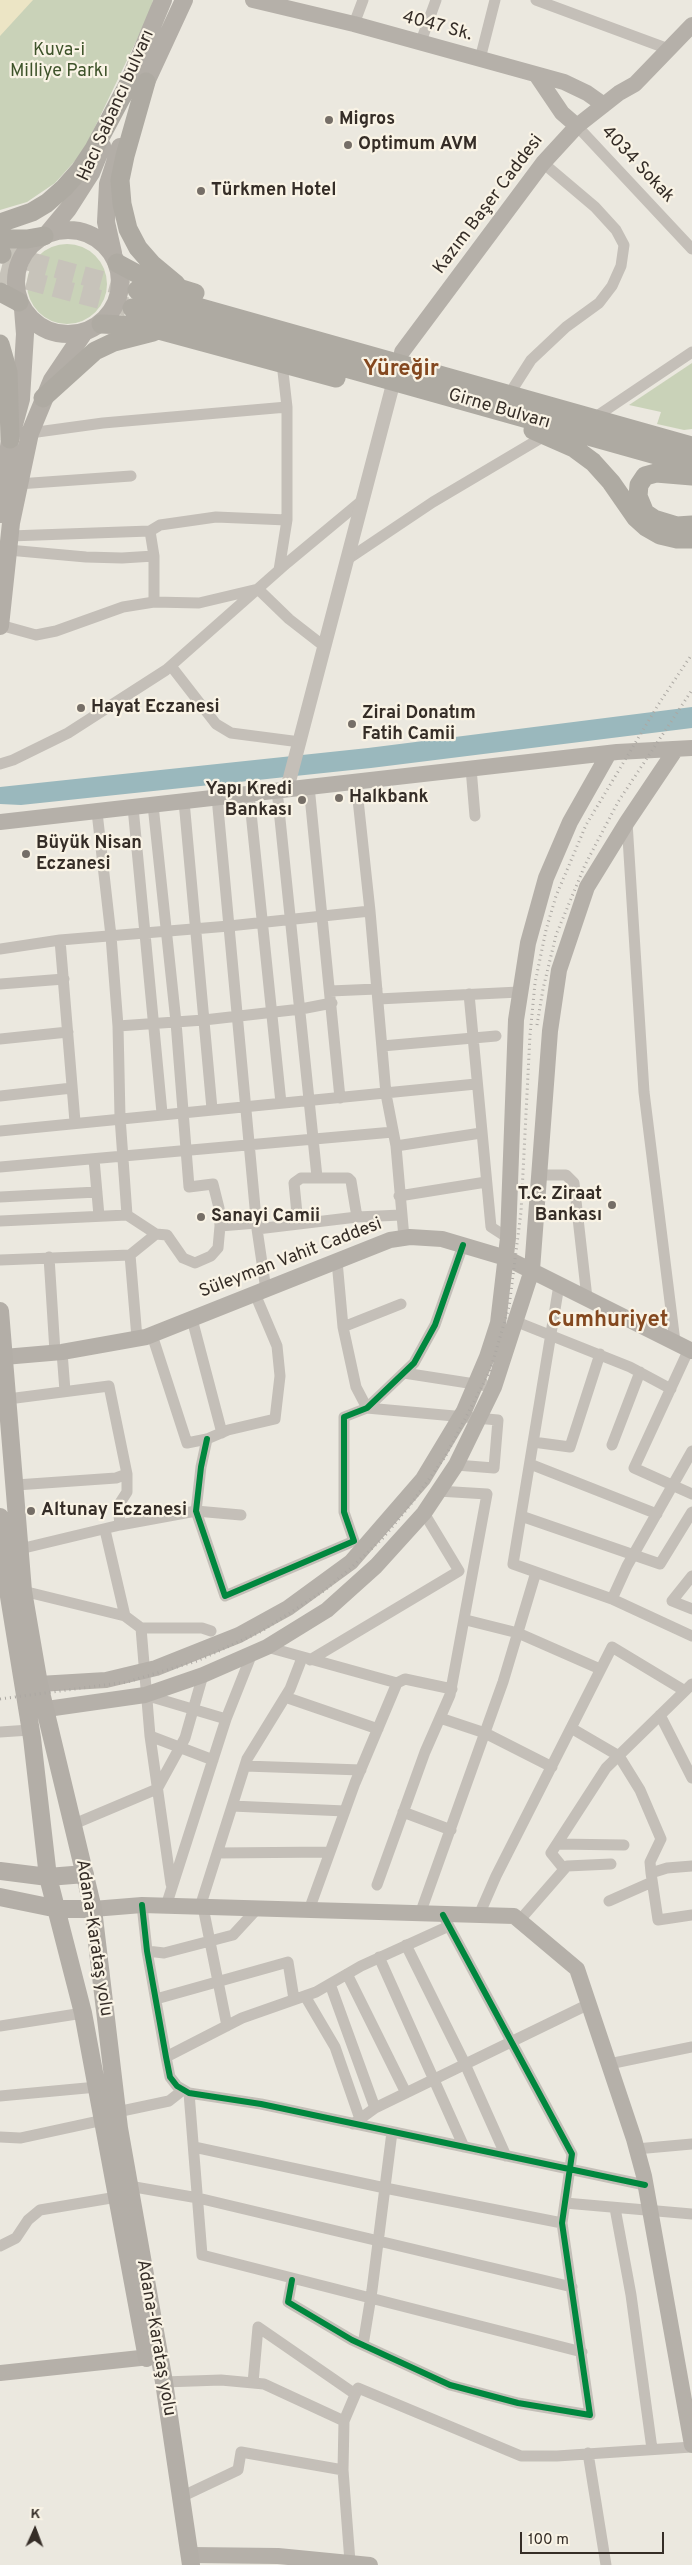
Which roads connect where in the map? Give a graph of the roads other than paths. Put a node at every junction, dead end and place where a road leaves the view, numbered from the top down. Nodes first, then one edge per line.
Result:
1 (163, 0) edge
2 (184, 0) edge
3 (253, 0) edge
4 (363, 0) edge
5 (436, 0) edge
6 (494, 0) edge
7 (536, 0) edge
8 (280, 4) edge
9 (692, 17) edge
10 (354, 24) junction
11 (692, 25) edge
12 (420, 44) junction
13 (663, 47) junction
14 (480, 60) junction
15 (537, 76) junction
16 (137, 82) junction
17 (619, 93) junction
18 (604, 105) junction
19 (577, 126) junction
20 (543, 163) junction
21 (0, 223) edge
22 (46, 234) junction
23 (1, 248) edge
24 (692, 249) edge
25 (115, 258) junction
26 (137, 290) tunnel mouth
27 (188, 291) junction
28 (0, 292) edge
29 (21, 305) junction
30 (132, 308) tunnel mouth
31 (93, 327) junction
32 (162, 331) junction
33 (0, 344) edge
34 (402, 352) junction
35 (692, 352) edge
36 (282, 364) junction
37 (474, 383) junction
38 (392, 388) junction
39 (510, 393) junction
40 (443, 394) junction
41 (43, 398) junction
42 (287, 407) junction
43 (594, 418) junction
44 (30, 433) junction
45 (546, 435) junction
46 (10, 439) junction
47 (671, 440) junction
48 (692, 440) edge
49 (692, 446) edge
50 (692, 465) edge
51 (131, 476) dead end
52 (692, 476) edge
53 (18, 484) junction
54 (364, 500) junction
55 (0, 514) edge
56 (287, 520) junction
57 (692, 525) edge
58 (662, 529) junction
59 (150, 531) junction
60 (692, 539) edge
61 (9, 543) junction
62 (154, 556) junction
63 (348, 559) junction
64 (279, 570) junction
65 (258, 589) junction
66 (154, 602) junction
67 (0, 626) edge
68 (325, 647) junction
69 (171, 666) junction
70 (299, 744) junction
71 (684, 749) edge
72 (609, 753) junction
73 (0, 764) edge
74 (471, 768) junction
75 (356, 781) junction
76 (309, 786) junction
77 (284, 787) junction
78 (249, 793) junction
79 (217, 797) junction
80 (184, 801) junction
81 (152, 805) junction
82 (133, 807) junction
83 (96, 812) junction
84 (475, 816) dead end
85 (0, 822) edge
86 (627, 822) junction
87 (370, 911) junction
88 (322, 916) junction
89 (291, 919) junction
90 (261, 923) junction
91 (228, 926) junction
92 (196, 929) junction
93 (167, 931) junction
94 (146, 933) junction
95 (111, 936) junction
96 (60, 940) junction
97 (0, 950) edge
98 (64, 979) junction
99 (0, 984) edge
100 (519, 992) junction
101 (378, 994) junction
102 (468, 994) junction
103 (331, 997) junction
104 (301, 1009) junction
105 (270, 1012) junction
106 (238, 1016) junction
107 (204, 1020) junction
108 (176, 1022) junction
109 (155, 1024) junction
110 (118, 1026) junction
111 (68, 1032) junction
112 (496, 1036) dead end
113 (472, 1038) junction
114 (0, 1039) edge
115 (382, 1046) junction
116 (476, 1084) junction
117 (72, 1088) junction
118 (386, 1094) junction
119 (0, 1096) edge
120 (340, 1098) junction
121 (310, 1101) junction
122 (280, 1103) junction
123 (246, 1105) junction
124 (212, 1108) junction
125 (184, 1111) junction
126 (162, 1113) junction
127 (120, 1117) junction
128 (75, 1122) junction
129 (0, 1131) edge
130 (393, 1132) junction
131 (481, 1134) junction
132 (313, 1140) junction
133 (250, 1145) junction
134 (396, 1146) junction
135 (186, 1152) junction
136 (122, 1156) junction
137 (94, 1159) junction
138 (0, 1167) edge
139 (540, 1175) junction
140 (317, 1176) junction
141 (486, 1182) junction
142 (97, 1192) junction
143 (399, 1196) junction
144 (0, 1197) edge
145 (127, 1215) junction
146 (401, 1215) junction
147 (99, 1216) junction
148 (357, 1217) junction
149 (0, 1221) edge
150 (298, 1224) junction
151 (220, 1226) junction
152 (257, 1226) junction
153 (156, 1234) junction
154 (404, 1238) junction
155 (508, 1238) junction
156 (463, 1245) junction
157 (130, 1255) junction
158 (49, 1257) junction
159 (506, 1258) junction
160 (0, 1260) edge
161 (337, 1261) junction
162 (532, 1270) junction
163 (560, 1285) junction
164 (261, 1292) junction
165 (587, 1298) junction
166 (401, 1304) dead end
167 (0, 1311) edge
168 (192, 1319) junction
169 (517, 1322) junction
170 (343, 1327) junction
171 (550, 1333) junction
172 (145, 1336) junction
173 (685, 1347) edge
174 (58, 1352) junction
175 (600, 1354) junction
176 (4, 1357) junction
177 (640, 1372) junction
178 (404, 1373) junction
179 (476, 1383) junction
180 (494, 1387) junction
181 (671, 1389) junction
182 (64, 1392) junction
183 (8, 1399) junction
184 (367, 1408) junction
185 (461, 1416) junction
186 (479, 1418) junction
187 (222, 1433) junction
188 (207, 1439) junction
189 (533, 1442) junction
190 (612, 1445) dead end
191 (692, 1451) edge
192 (530, 1464) junction
193 (456, 1465) junction
194 (127, 1474) junction
195 (16, 1485) junction
196 (674, 1486) junction
197 (438, 1491) junction
198 (692, 1494) edge
199 (196, 1511) junction
200 (692, 1512) edge
201 (424, 1513) junction
202 (657, 1514) junction
203 (241, 1515) dead end
204 (521, 1516) junction
205 (0, 1525) edge
206 (120, 1525) junction
207 (105, 1530) junction
208 (20, 1548) junction
209 (634, 1554) junction
210 (536, 1572) junction
211 (692, 1576) edge
212 (23, 1591) junction
213 (612, 1599) junction
214 (692, 1609) edge
215 (125, 1616) junction
216 (466, 1620) junction
217 (141, 1628) junction
218 (211, 1631) dead end
219 (518, 1633) junction
220 (692, 1636) edge
221 (267, 1647) junction
222 (251, 1656) junction
223 (306, 1659) junction
224 (600, 1669) junction
225 (144, 1670) junction
226 (203, 1675) junction
227 (397, 1683) junction
228 (39, 1684) junction
229 (688, 1687) edge
230 (452, 1688) junction
231 (145, 1695) junction
232 (285, 1697) junction
233 (192, 1708) junction
234 (47, 1709) junction
235 (660, 1715) junction
236 (440, 1718) junction
237 (226, 1719) junction
238 (571, 1728) junction
239 (378, 1729) junction
240 (30, 1730) junction
241 (0, 1732) edge
242 (485, 1733) junction
243 (150, 1736) junction
244 (180, 1746) junction
245 (619, 1756) junction
246 (213, 1760) junction
247 (245, 1766) junction
248 (552, 1767) junction
249 (361, 1770) junction
250 (692, 1778) edge
251 (157, 1789) junction
252 (232, 1806) junction
253 (345, 1811) junction
254 (403, 1812) junction
255 (74, 1824) junction
256 (451, 1830) junction
257 (557, 1844) junction
258 (624, 1844) dead end
259 (330, 1852) junction
260 (218, 1853) junction
261 (611, 1864) dead end
262 (692, 1866) edge
263 (564, 1869) junction
264 (0, 1872) edge
265 (85, 1874) junction
266 (48, 1877) junction
267 (652, 1877) junction
268 (377, 1885) dead end
269 (172, 1888) junction
270 (0, 1897) edge
271 (609, 1901) dead end
272 (142, 1905) junction
273 (166, 1906) junction
274 (202, 1907) junction
275 (58, 1909) junction
276 (93, 1909) junction
277 (257, 1909) junction
278 (308, 1910) junction
279 (420, 1914) junction
280 (479, 1915) junction
281 (692, 1915) edge
282 (446, 1920) junction
283 (519, 1920) junction
284 (210, 1941) junction
285 (406, 1945) junction
286 (147, 1951) junction
287 (379, 1957) junction
288 (347, 1974) junction
289 (218, 1983) junction
290 (330, 1984) junction
291 (300, 1997) junction
292 (156, 1999) junction
293 (589, 2004) junction
294 (83, 2013) junction
295 (0, 2026) edge
296 (227, 2026) junction
297 (511, 2042) junction
298 (692, 2047) edge
299 (166, 2057) junction
300 (465, 2064) junction
301 (609, 2064) junction
302 (435, 2079) junction
303 (97, 2087) junction
304 (186, 2091) junction
305 (406, 2093) junction
306 (0, 2096) edge
307 (375, 2108) junction
308 (110, 2116) junction
309 (357, 2121) junction
310 (392, 2132) junction
311 (0, 2137) edge
312 (692, 2144) edge
313 (194, 2147) junction
314 (464, 2147) junction
315 (636, 2149) junction
316 (506, 2156) junction
317 (570, 2170) junction
318 (645, 2185) junction
319 (385, 2188) junction
320 (123, 2192) junction
321 (198, 2198) junction
322 (565, 2203) junction
323 (615, 2208) junction
324 (650, 2211) junction
325 (692, 2214) edge
326 (562, 2223) junction
327 (378, 2241) junction
328 (0, 2246) edge
329 (292, 2280) junction
330 (572, 2287) junction
331 (371, 2298) junction
332 (363, 2345) junction
333 (582, 2352) junction
334 (153, 2357) junction
335 (0, 2373) edge
336 (164, 2382) junction
337 (253, 2383) junction
338 (355, 2394) junction
339 (344, 2422) junction
340 (692, 2446) edge
341 (652, 2449) junction
342 (588, 2453) junction
343 (342, 2470) junction
344 (182, 2497) junction
345 (187, 2562) edge
346 (350, 2562) junction
347 (370, 2565) edge
348 (606, 2565) edge

1 - 16 main road, Hacı Sabancı bulvarı
2 - 16 main road, Hacı Sabancı bulvarı
3 - 8 main road, 4047 Sk.
4 - 10 street
5 - 12 street
6 - 14 street
7 - 13 street
8 - 10 main road, 4047 Sk.
9 - 13 main road, Kazım Başer Caddesi
10 - 12 main road, 4047 Sk.
11 - 17 main road, Kazım Başer Caddesi
12 - 14 main road, 4047 Sk.
13 - 17 main road, Kazım Başer Caddesi
14 - 15 main road, 4047 Sk.
15 - 18 main road, 4047 Sk.
15 - 19 main road
16 - 21 highway
16 - 22 main road, Hacı Sabancı bulvarı
16 - 25 main road, Hacı Sabancı bulvarı
16 - 27 highway
17 - 18 main road, Kazım Başer Caddesi
18 - 19 main road, Kazım Başer Caddesi
19 - 20 main road, Kazım Başer Caddesi
19 - 24 street, 4034 Sokak
20 - 34 main road, Kazım Başer Caddesi
20 - 39 street
22 - 23 highway
22 - 25 main road
22 - 29 main road
25 - 27 highway
25 - 31 main road
26 - 37 highway, Girne Bulvarı
27 - 34 highway
28 - 29 highway
29 - 31 main road
29 - 46 main road
30 - 40 highway, Girne Bulvarı
31 - 32 highway
31 - 41 main road
32 - 36 highway
32 - 41 highway
33 - 46 highway
34 - 37 highway
35 - 43 street
36 - 38 highway
36 - 42 street
37 - 39 highway, Girne Bulvarı
38 - 40 highway
38 - 54 street
39 - 43 highway, Girne Bulvarı
40 - 45 highway
40 - 50 highway, Girne Bulvarı
41 - 44 main road
42 - 44 street
42 - 56 street
43 - 47 highway, Girne Bulvarı
44 - 53 main road
45 - 58 highway
45 - 63 street
46 - 55 main road
47 - 48 highway
47 - 49 highway, Girne Bulvarı
51 - 53 street
52 - 58 highway
53 - 61 main road
54 - 63 street
54 - 64 street
56 - 59 street
56 - 64 street
57 - 58 highway
58 - 60 highway
59 - 61 street
59 - 62 street
61 - 62 street
61 - 67 main road
62 - 66 street
63 - 68 street
64 - 65 street
65 - 66 street
65 - 68 street
65 - 69 street
66 - 67 street
68 - 70 street
69 - 70 street
69 - 73 street
70 - 77 street
71 - 72 main road
71 - 86 main road
72 - 74 main road
72 - 100 main road
74 - 75 main road
74 - 84 street
75 - 76 main road
75 - 87 street
76 - 77 main road
76 - 88 street
77 - 78 main road
77 - 89 street
78 - 79 main road
78 - 90 street
79 - 80 main road
79 - 91 street
80 - 81 main road
80 - 92 street
81 - 82 main road
81 - 93 street
82 - 83 main road
82 - 94 street
83 - 85 main road
83 - 95 street
86 - 139 main road
86 - 173 street
87 - 88 street
87 - 101 street
88 - 89 street
88 - 103 street
89 - 90 street
89 - 104 street
90 - 91 street
90 - 105 street
91 - 92 street
91 - 106 street
92 - 93 street
92 - 107 street
93 - 94 street
93 - 108 street
94 - 95 street
94 - 109 street
95 - 96 street
95 - 110 street
96 - 97 street
96 - 98 street
98 - 99 street
98 - 111 street
100 - 102 street
100 - 155 main road
101 - 102 street
101 - 103 street
101 - 115 street
102 - 113 street
103 - 104 street
103 - 120 street
104 - 105 street
104 - 121 street
105 - 106 street
105 - 122 street
106 - 107 street
106 - 123 street
107 - 108 street
107 - 124 street
108 - 109 street
108 - 125 street
109 - 110 street
109 - 126 street
110 - 127 street
111 - 114 street
111 - 117 street
112 - 113 street
113 - 115 street
113 - 116 street
115 - 118 street
116 - 118 street
116 - 131 street
117 - 119 street
117 - 128 street
118 - 120 street
118 - 130 street
120 - 121 street
121 - 122 street
121 - 132 street
122 - 123 street
123 - 124 street
123 - 133 street
124 - 125 street
125 - 126 street
125 - 135 street
126 - 127 street
127 - 128 street
127 - 136 street
128 - 129 street
130 - 132 street
130 - 134 street
131 - 134 street
131 - 141 street
132 - 133 street
132 - 140 street
133 - 135 street
133 - 152 street
134 - 143 street
135 - 136 street
135 - 151 street
136 - 137 street
136 - 145 street
137 - 138 street
137 - 142 street
139 - 162 main road
139 - 165 street
140 - 148 street
140 - 150 street
141 - 143 street
141 - 155 street
142 - 144 street
142 - 147 street
143 - 146 street
145 - 147 street
145 - 153 street
146 - 148 street
146 - 154 street
147 - 149 street
148 - 150 street
150 - 152 street
151 - 152 street
151 - 153 street
152 - 164 street
153 - 157 street
154 - 156 main road, Süleyman Vahit Caddesi
154 - 161 main road, Süleyman Vahit Caddesi
155 - 159 main road
156 - 159 main road, Süleyman Vahit Caddesi
156 - 178 street
157 - 158 street
157 - 172 street
158 - 160 street
158 - 174 street
159 - 162 main road, Süleyman Vahit Caddesi
159 - 179 main road
161 - 164 main road, Süleyman Vahit Caddesi
161 - 170 street
162 - 163 main road, Süleyman Vahit Caddesi
162 - 169 main road
163 - 165 main road, Süleyman Vahit Caddesi
163 - 171 street
164 - 168 main road, Süleyman Vahit Caddesi
164 - 187 street
165 - 173 main road, Süleyman Vahit Caddesi
166 - 170 street
167 - 176 main road, Adana-Karataş yolu
168 - 172 main road, Süleyman Vahit Caddesi
168 - 187 street
169 - 171 street
169 - 180 main road
170 - 184 street
171 - 175 street
171 - 189 street
172 - 174 main road, Süleyman Vahit Caddesi
172 - 188 street
173 - 181 street
174 - 176 main road, Süleyman Vahit Caddesi
174 - 182 street
175 - 177 street
175 - 189 street
176 - 183 main road, Adana-Karataş yolu
177 - 181 street
177 - 190 street
178 - 179 street
178 - 184 street
179 - 180 street
179 - 185 main road
180 - 186 main road
181 - 196 street
182 - 183 street
182 - 194 street
183 - 195 main road, Adana-Karataş yolu
184 - 185 street
184 - 199 street
185 - 186 street
185 - 225 main road
186 - 193 main road
186 - 193 street
187 - 188 street
188 - 199 street
189 - 192 street
191 - 196 street
192 - 202 street
192 - 204 street
193 - 197 main road
194 - 195 street
194 - 206 street
195 - 208 main road, Adana-Karataş yolu
196 - 198 street
196 - 202 street
197 - 201 main road
197 - 216 street
199 - 203 street
199 - 206 street
200 - 209 street
201 - 221 main road
201 - 223 street
202 - 209 street
204 - 209 street
204 - 210 street
205 - 240 main road, Adana-Karataş yolu
206 - 207 street
207 - 208 street
207 - 215 street
208 - 212 main road, Adana-Karataş yolu
209 - 213 street
210 - 213 street
210 - 219 street
211 - 214 street
212 - 215 street
212 - 228 main road, Adana-Karataş yolu
213 - 220 street
215 - 217 street
216 - 219 street
216 - 230 street
217 - 218 street
217 - 225 street
219 - 224 street
219 - 242 street
221 - 222 main road
221 - 223 street
222 - 226 main road
222 - 237 street
223 - 227 street
223 - 232 street
224 - 229 street
224 - 238 street
225 - 228 main road
225 - 231 street
226 - 231 main road
226 - 233 street
227 - 230 street
227 - 239 street
228 - 234 main road, Adana-Karataş yolu
229 - 235 street
230 - 236 street
231 - 233 street
231 - 234 main road
231 - 243 street
232 - 239 street
232 - 247 street
233 - 237 street
233 - 244 street
234 - 255 main road, Adana-Karataş yolu
235 - 245 street
235 - 250 street
236 - 242 street
236 - 254 street
237 - 246 street
238 - 245 street
238 - 248 street
239 - 249 street
240 - 241 street
240 - 266 main road, Adana-Karataş yolu
242 - 248 street
242 - 256 street
243 - 244 street
243 - 251 street
244 - 246 street
244 - 251 street
245 - 257 street
245 - 267 street
246 - 269 street
247 - 249 street
247 - 252 street
248 - 280 street
249 - 253 street
251 - 255 street
251 - 269 street
252 - 253 street
252 - 260 street
253 - 259 street
254 - 256 street
254 - 268 street
255 - 265 main road, Adana-Karataş yolu
256 - 279 street
257 - 258 street
257 - 263 street
259 - 260 street
259 - 278 street
260 - 274 street
261 - 263 street
262 - 267 street
263 - 283 street
264 - 266 main road
265 - 266 main road
265 - 276 main road, Adana-Karataş yolu
266 - 275 main road, Adana-Karataş yolu
267 - 271 street
267 - 281 street
269 - 273 street
270 - 275 main road
272 - 273 main road
272 - 276 main road
272 - 286 street
273 - 274 main road
274 - 277 main road
274 - 284 street
275 - 276 main road
275 - 294 main road, Adana-Karataş yolu
276 - 308 main road, Adana-Karataş yolu
277 - 278 main road
277 - 284 street
278 - 279 main road
279 - 282 main road
280 - 282 main road
280 - 283 main road
282 - 285 street
282 - 297 street
283 - 293 main road
284 - 286 street
284 - 289 street
285 - 287 street
285 - 300 street
286 - 292 street
287 - 288 street
287 - 302 street
288 - 290 street
288 - 305 street
289 - 291 street
289 - 292 street
289 - 296 street
290 - 291 street
290 - 307 street
291 - 296 street
291 - 309 street
292 - 299 street
293 - 297 street
293 - 301 main road
294 - 295 street
294 - 303 main road, Adana-Karataş yolu
296 - 299 street
297 - 300 street
297 - 317 street
298 - 301 street
299 - 304 street
300 - 302 street
300 - 316 street
301 - 315 main road
302 - 305 street
302 - 314 street
303 - 306 street
303 - 308 main road, Adana-Karataş yolu
304 - 308 street
304 - 309 street
304 - 313 street
305 - 307 street
307 - 309 street
308 - 311 street
308 - 320 main road, Adana-Karataş yolu
309 - 310 street
310 - 314 street
310 - 319 street
312 - 315 street
313 - 319 street
313 - 321 street
314 - 316 street
315 - 318 main road
316 - 317 street
317 - 318 street
317 - 322 street
318 - 324 main road
319 - 326 street
319 - 327 street
320 - 321 street
320 - 328 street
320 - 334 main road, Adana-Karataş yolu
321 - 327 street
321 - 329 street
322 - 323 street
322 - 326 street
323 - 324 street
323 - 341 street
324 - 325 street
324 - 340 main road
326 - 330 street
327 - 330 street
327 - 331 street
329 - 331 street
329 - 332 street
330 - 333 street
331 - 332 street
331 - 333 street
332 - 333 street
334 - 335 main road
334 - 336 main road, Adana-Karataş yolu
334 - 345 main road, Adana-Karataş yolu
336 - 337 street
336 - 344 main road, Adana-Karataş yolu
337 - 338 street
337 - 339 street
338 - 339 street
338 - 342 street
339 - 343 street
340 - 341 street
341 - 342 street
342 - 348 street
343 - 344 street
343 - 346 street
344 - 345 main road, Adana-Karataş yolu
345 - 346 main road
346 - 347 main road

